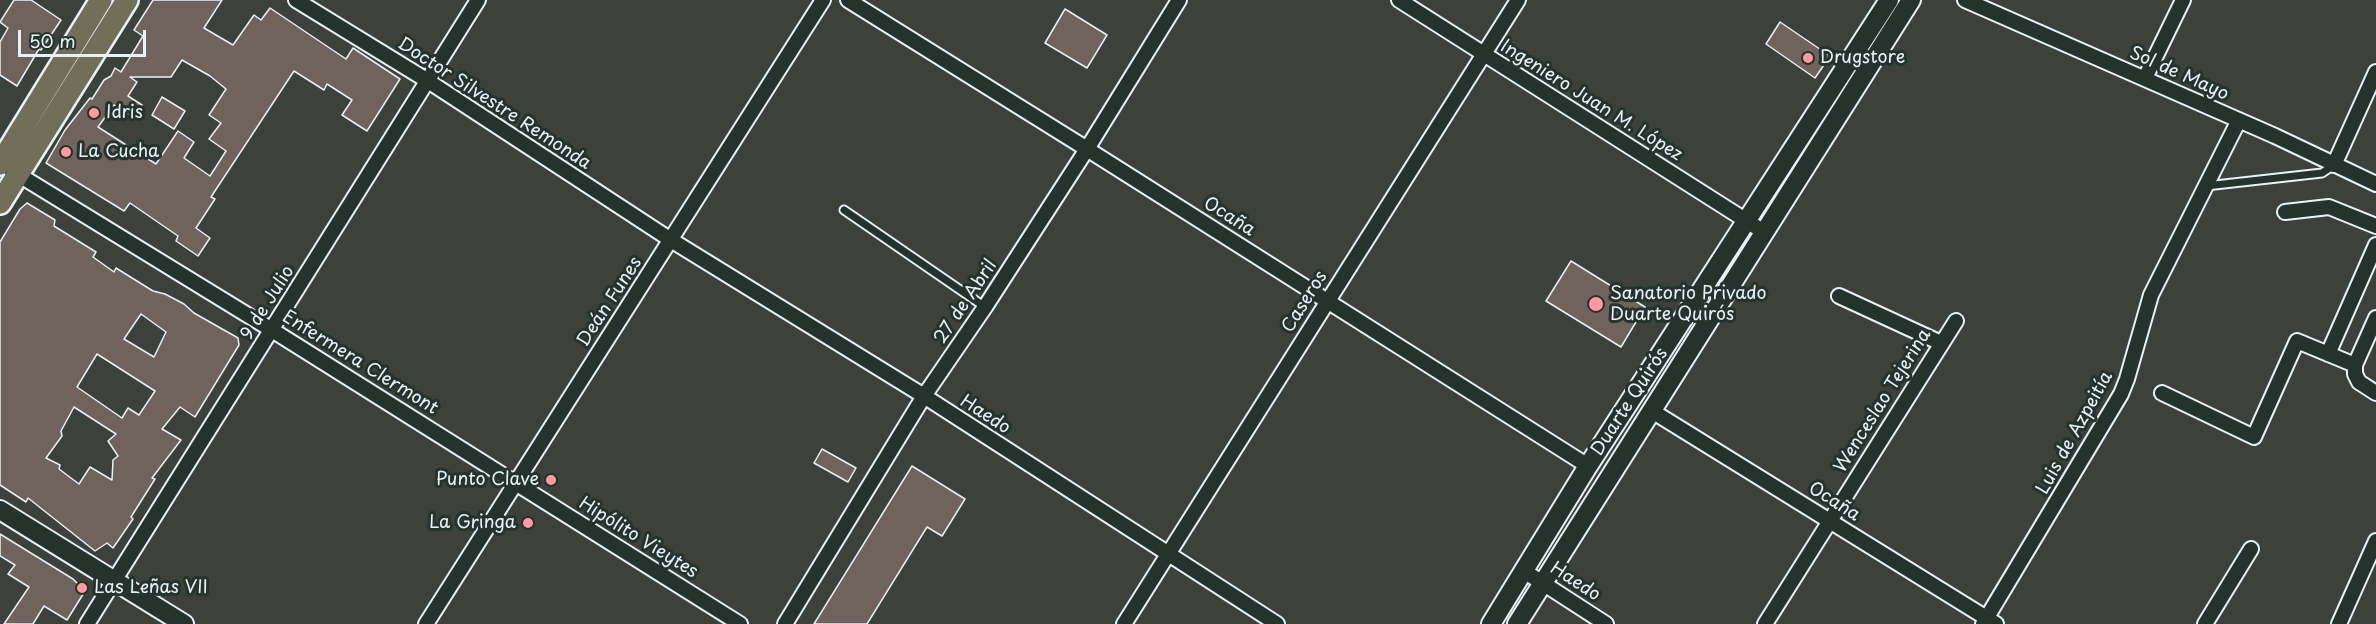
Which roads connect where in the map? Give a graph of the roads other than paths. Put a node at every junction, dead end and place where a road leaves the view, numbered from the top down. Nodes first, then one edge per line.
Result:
1 (101, 0) edge
2 (127, 0) edge
3 (296, 0) edge
4 (478, 0) edge
5 (823, 0) edge
6 (848, 0) edge
7 (1179, 0) edge
8 (1400, 0) edge
9 (1518, 0) edge
10 (1889, 0) edge
11 (1911, 0) edge
12 (1965, 0) edge
13 (2182, 0) edge
14 (1483, 54) junction
15 (2376, 72) edge
16 (2145, 78) junction
17 (428, 81) junction
18 (2239, 120) junction
19 (1087, 149) junction
20 (2334, 165) junction
21 (5, 166) edge
22 (2376, 184) edge
23 (2206, 186) junction
24 (0, 203) edge
25 (844, 210) dead end
26 (2285, 212) dead end
27 (1747, 221) junction
28 (2376, 226) edge
29 (1764, 232) junction
30 (671, 240) junction
31 (2376, 245) edge
32 (1839, 297) dead end
33 (1327, 301) junction
34 (985, 307) junction
35 (2376, 318) edge
36 (1956, 321) dead end
37 (272, 330) junction
38 (1941, 343) junction
39 (2328, 354) junction
40 (2355, 365) junction
41 (2372, 391) edge
42 (2162, 393) dead end
43 (924, 396) junction
44 (1652, 411) junction
45 (1588, 466) junction
46 (516, 482) junction
47 (0, 510) edge
48 (1830, 520) junction
49 (2376, 541) edge
50 (2251, 549) dead end
51 (1167, 554) junction
52 (1524, 571) junction
53 (115, 580) junction
54 (1543, 583) junction
55 (1989, 622) edge
56 (87, 624) edge
57 (184, 624) edge
58 (426, 624) edge
59 (740, 624) edge
60 (785, 624) edge
61 (1124, 624) edge
62 (1277, 624) edge
63 (1491, 624) edge
64 (1517, 624) edge
65 (1606, 624) edge
66 (1765, 624) edge
67 (2205, 624) edge
68 (2338, 624) edge

1 - 21 main road
2 - 21 main road
3 - 17 street, Doctor Silvestre Remonda
4 - 17 street, 9 de Julio
5 - 30 street, Deán Funes
6 - 19 street, Ocaña
7 - 19 street, 27 de Abril
8 - 14 street, Ingeniero Juan M. López
9 - 14 street, Caseros
10 - 27 main road, Duarte Quirós
11 - 29 main road, Duarte Quirós
12 - 16 street, Sol de Mayo
13 - 16 street
14 - 27 street, Ingeniero Juan M. López
14 - 33 street, Caseros
15 - 20 street
16 - 18 street, Sol de Mayo
17 - 30 street, Doctor Silvestre Remonda
17 - 37 street, 9 de Julio
18 - 20 street, Sol de Mayo
18 - 23 street, Luis de Azpeitía
19 - 33 street, Ocaña
19 - 34 street, 27 de Abril
20 - 22 street, Sol de Mayo
20 - 23 lane
21 - 24 main road
21 - 37 street, Enfermera Clermont
23 - 55 street, Luis de Azpeitía
25 - 34 lane
26 - 28 street
27 - 29 street, Ingeniero Juan M. López
27 - 45 main road, Duarte Quirós
29 - 44 main road, Duarte Quirós
30 - 43 street, Haedo
30 - 46 street, Deán Funes
31 - 39 street
32 - 38 street
33 - 45 street, Ocaña
33 - 51 street, Caseros
34 - 43 street, 27 de Abril
35 - 40 street
36 - 38 street, Wenceslao Tejerina
37 - 46 street, Enfermera Clermont
37 - 53 street, 9 de Julio
38 - 48 street, Wenceslao Tejerina
39 - 40 street
39 - 42 street
40 - 41 street
43 - 51 street, Haedo
43 - 60 street, 27 de Abril
44 - 48 street, Ocaña
44 - 54 main road, Duarte Quirós
45 - 52 main road, Duarte Quirós
46 - 58 street, Deán Funes
46 - 59 street, Hipólito Vieytes
47 - 53 main road
48 - 55 street, Ocaña
48 - 66 street, Wenceslao Tejerina
49 - 68 street
50 - 67 street
51 - 61 street, Caseros
51 - 62 street, Haedo
52 - 54 street, Haedo
52 - 63 main road, Duarte Quirós
53 - 56 street, 9 de Julio
53 - 57 main road
54 - 64 main road, Duarte Quirós
54 - 65 street, Haedo

